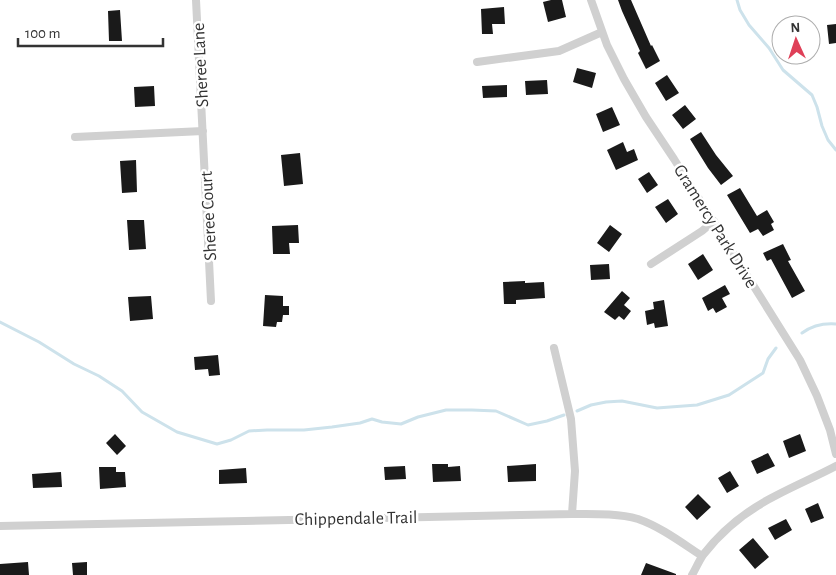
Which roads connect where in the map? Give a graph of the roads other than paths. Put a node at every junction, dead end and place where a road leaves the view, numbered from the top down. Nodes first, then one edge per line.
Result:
1 (196, 0) edge
2 (591, 0) edge
3 (602, 32) junction
4 (477, 62) dead end
5 (203, 131) junction
6 (75, 138) dead end
7 (714, 220) junction
8 (651, 264) dead end
9 (212, 301) dead end
10 (554, 348) dead end
11 (836, 454) edge
12 (836, 466) edge
13 (572, 514) junction
14 (0, 526) edge
15 (702, 556) junction
16 (692, 575) edge

1 - 5 street, Sheree Lane
2 - 3 street, Gramercy Park Drive
3 - 4 street
3 - 7 street, Gramercy Park Drive
5 - 6 street
5 - 9 street, Sheree Court
7 - 8 street
7 - 11 street, Gramercy Park Drive
10 - 13 street
12 - 15 street
13 - 14 street, Chippendale Trail
13 - 15 street, Chippendale Trail
15 - 16 street

